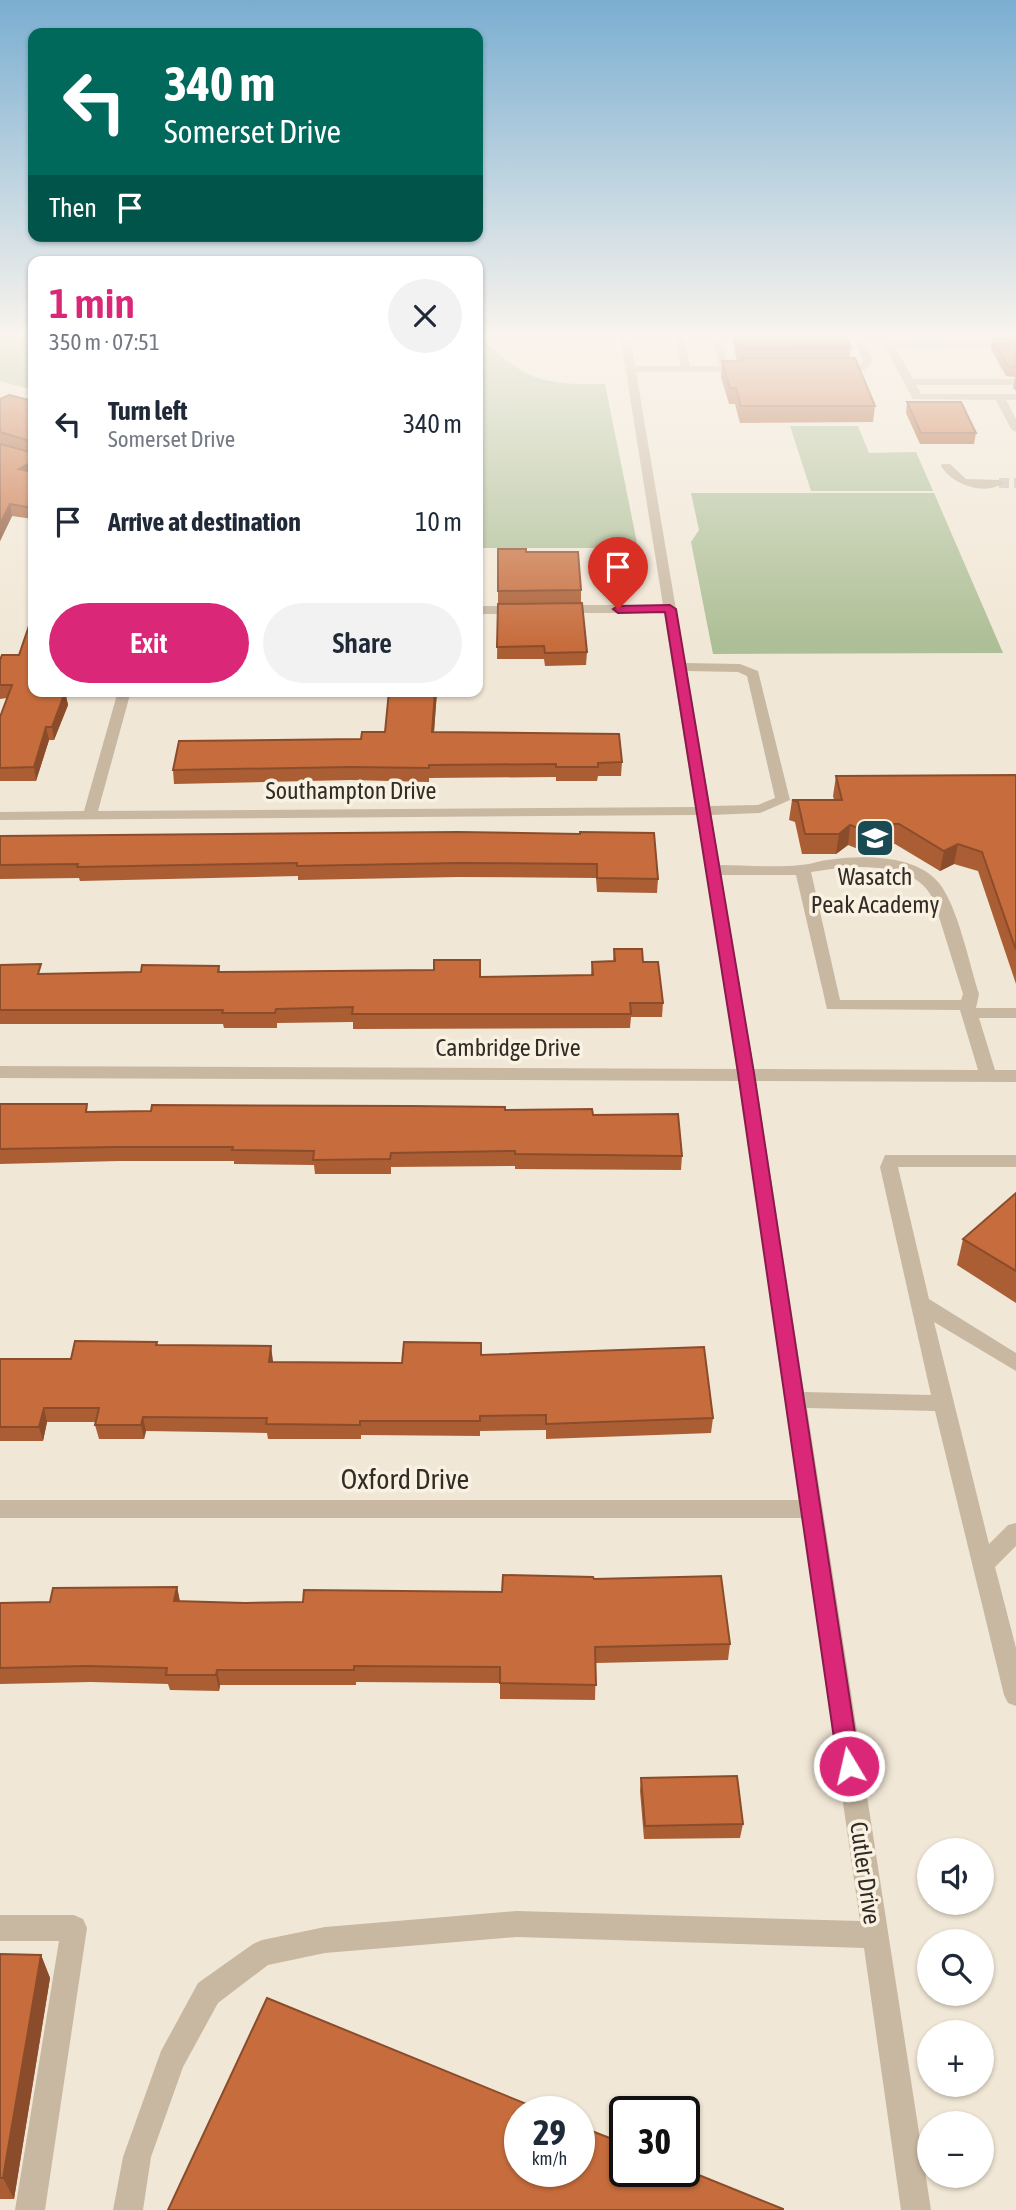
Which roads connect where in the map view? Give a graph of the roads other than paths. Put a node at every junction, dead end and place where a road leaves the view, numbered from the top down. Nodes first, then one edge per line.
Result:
1 (642, 437) edge
2 (946, 466) dead end
3 (999, 483) tunnel mouth
4 (670, 609) junction
5 (483, 610) edge
6 (529, 610) edge
7 (554, 610) edge
8 (680, 667) junction
9 (123, 697) edge
10 (703, 811) junction
11 (90, 815) junction
12 (0, 816) edge
13 (713, 870) junction
14 (803, 870) junction
15 (969, 1009) junction
16 (1016, 1013) edge
17 (0, 1072) edge
18 (746, 1073) junction
19 (988, 1076) junction
20 (1016, 1076) edge
21 (1016, 1161) edge
22 (920, 1303) junction
23 (1016, 1363) edge
24 (795, 1400) junction
25 (943, 1403) junction
26 (0, 1509) edge
27 (811, 1509) junction
28 (1016, 1532) edge
29 (983, 1565) junction
30 (1016, 1695) edge
31 (0, 1928) edge
32 (874, 1935) junction
33 (30, 2210) edge
34 (128, 2210) edge
35 (916, 2210) edge

1 - 4 street, Cutler Drive
2 - 3 street
4 - 7 street
4 - 8 street, Cutler Drive
5 - 6 street
8 - 10 street, Cutler Drive
8 - 10 street, Southampton Drive
9 - 11 street
10 - 11 street, Southampton Drive
10 - 13 street, Cutler Drive
11 - 12 street, Southampton Drive
13 - 14 street
13 - 18 street, Cutler Drive
14 - 15 street
14 - 15 street
15 - 16 street
15 - 19 street
17 - 18 street, Cambridge Drive
18 - 19 street, Cambridge Drive
18 - 24 street, Cutler Drive
19 - 20 street, Cambridge Drive
21 - 22 street
22 - 23 street
22 - 25 street
24 - 25 street
24 - 27 street, Cutler Drive
25 - 29 street
26 - 27 street, Oxford Drive
27 - 32 street, Cutler Drive
28 - 29 street
29 - 30 street
31 - 33 street
32 - 34 street
32 - 35 street, Cutler Drive

